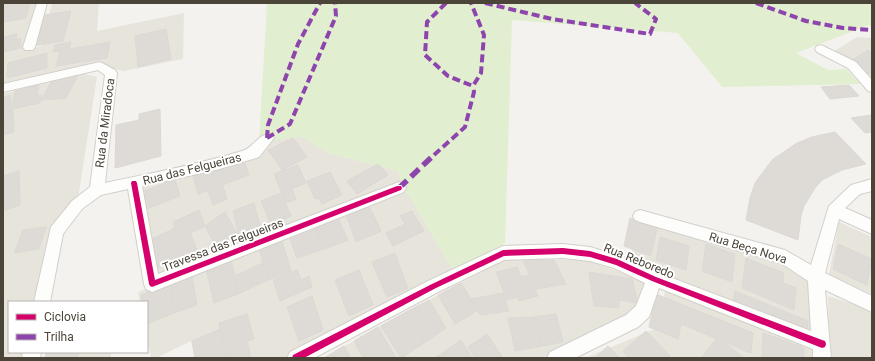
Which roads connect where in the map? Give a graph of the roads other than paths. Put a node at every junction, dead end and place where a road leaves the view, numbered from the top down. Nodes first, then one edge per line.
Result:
1 (42, 3) edge
2 (29, 47) dead end
3 (821, 49) dead end
4 (3, 88) edge
5 (872, 88) edge
6 (267, 138) dead end
7 (134, 183) junction
8 (872, 185) edge
9 (398, 188) dead end
10 (96, 190) junction
11 (834, 210) junction
12 (640, 216) dead end
13 (872, 227) edge
14 (816, 277) junction
15 (654, 279) junction
16 (42, 301) edge
17 (872, 304) edge
18 (822, 351) edge
19 (296, 358) edge
20 (556, 358) edge

1 - 2 street
3 - 5 street
4 - 10 street, Rua da Miradoca
6 - 7 street, Rua das Felgueiras
7 - 9 street, Travessa das Felgueiras
7 - 10 street, Rua das Felgueiras
8 - 11 street
10 - 16 street, Rua das Felgueiras
11 - 13 street
11 - 14 street
12 - 14 street, Rua Beça Nova
14 - 17 street, Rua Beça Nova
14 - 18 street
15 - 18 street, Rua Reboredo
15 - 19 street, Rua Reboredo
15 - 20 street

